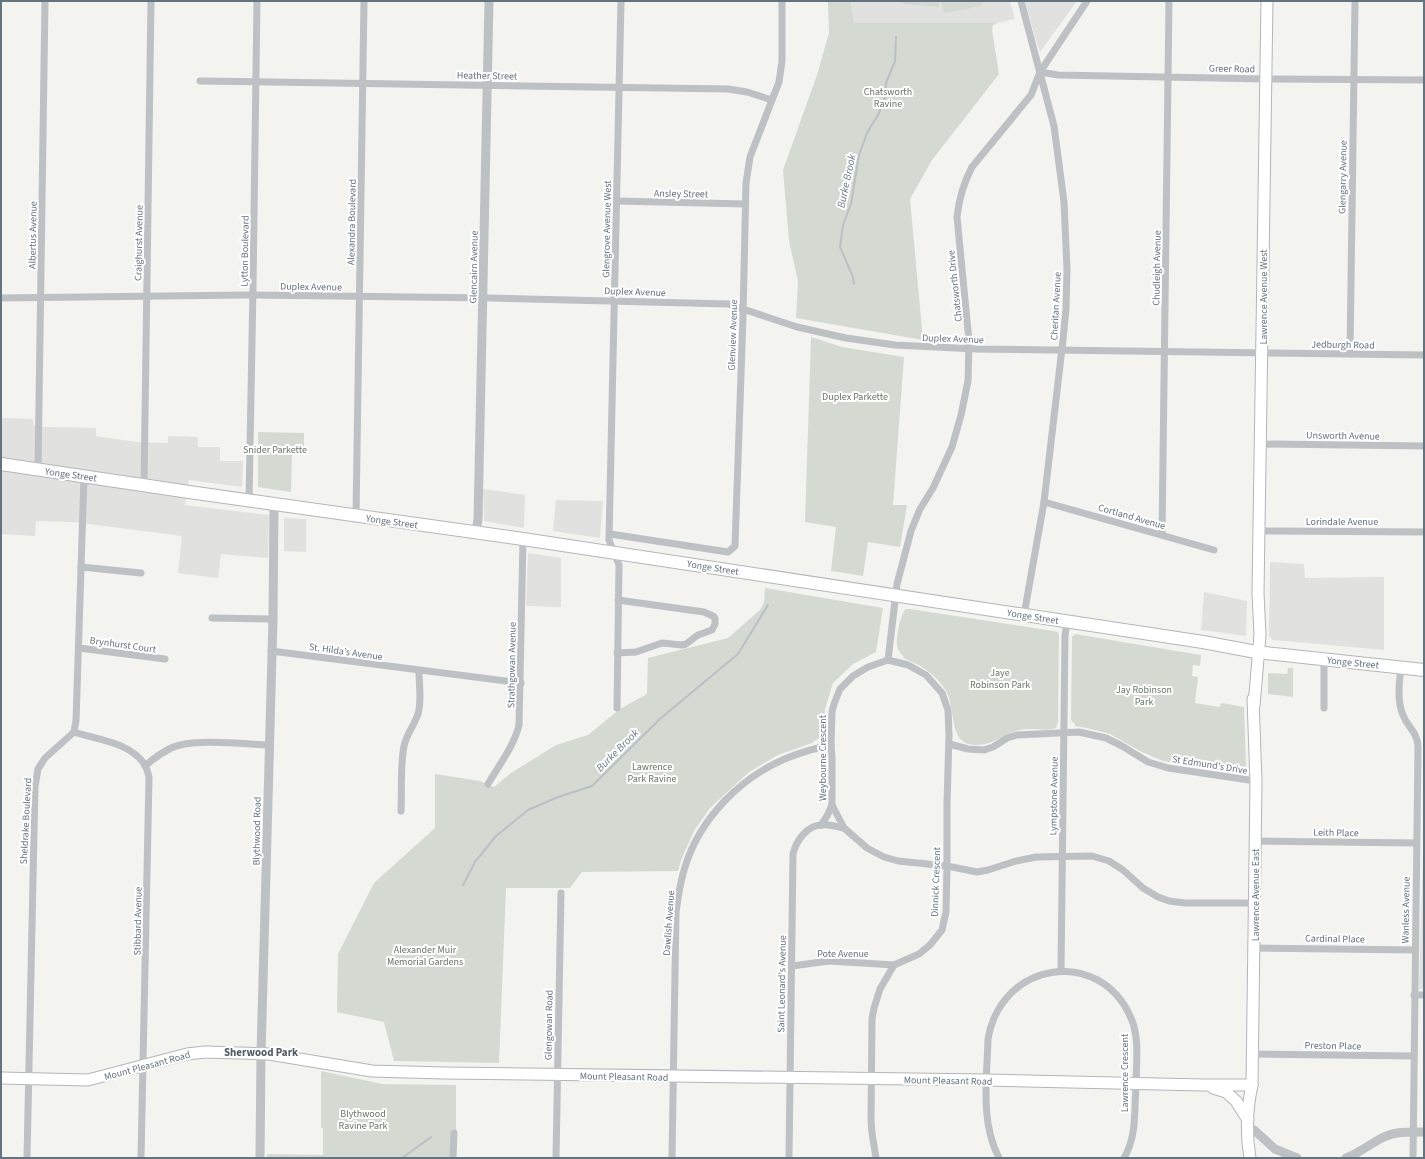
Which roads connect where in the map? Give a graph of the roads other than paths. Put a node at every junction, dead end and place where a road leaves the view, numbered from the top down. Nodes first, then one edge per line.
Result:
1 (45, 1) edge
2 (151, 1) edge
3 (257, 1) edge
4 (364, 1) edge
5 (490, 1) edge
6 (621, 1) edge
7 (782, 1) edge
8 (1021, 1) edge
9 (1087, 1) edge
10 (1169, 1) edge
11 (1267, 1) edge
12 (1355, 1) edge
13 (1040, 72) junction
14 (1168, 76) junction
15 (1266, 79) junction
16 (1354, 79) junction
17 (1424, 80) edge
18 (200, 81) dead end
19 (256, 82) junction
20 (363, 84) junction
21 (488, 85) junction
22 (619, 88) junction
23 (772, 100) junction
24 (617, 201) junction
25 (745, 204) junction
26 (148, 296) junction
27 (253, 296) junction
28 (42, 297) junction
29 (360, 297) junction
30 (1, 298) edge
31 (483, 298) junction
32 (614, 300) junction
33 (744, 308) junction
34 (969, 349) junction
35 (1062, 350) junction
36 (1165, 351) junction
37 (1262, 353) junction
38 (1350, 354) junction
39 (1424, 355) edge
40 (1261, 444) junction
41 (1424, 446) edge
42 (1, 464) edge
43 (38, 470) junction
44 (84, 477) junction
45 (144, 485) junction
46 (249, 501) junction
47 (1044, 502) junction
48 (274, 504) junction
49 (356, 516) junction
50 (1259, 530) junction
51 (1424, 532) edge
52 (476, 533) junction
53 (610, 534) junction
54 (1162, 535) junction
55 (523, 539) junction
56 (1214, 550) dead end
57 (614, 552) junction
58 (81, 566) junction
59 (141, 573) dead end
60 (895, 596) junction
61 (618, 600) junction
62 (1024, 615) junction
63 (212, 618) dead end
64 (273, 619) junction
65 (1067, 622) junction
66 (79, 648) junction
67 (271, 651) junction
68 (1256, 652) junction
69 (617, 653) junction
70 (165, 659) dead end
71 (1324, 659) junction
72 (888, 660) junction
73 (1401, 668) junction
74 (1424, 670) edge
75 (418, 671) junction
76 (521, 683) junction
77 (616, 708) dead end
78 (1324, 708) dead end
79 (74, 732) junction
80 (1064, 733) junction
81 (949, 744) junction
82 (269, 745) junction
83 (831, 745) junction
84 (145, 766) junction
85 (1256, 781) junction
86 (488, 784) dead end
87 (832, 805) junction
88 (402, 811) dead end
89 (821, 825) junction
90 (844, 828) junction
91 (1255, 841) junction
92 (1416, 843) junction
93 (1062, 857) junction
94 (947, 866) junction
95 (561, 893) dead end
96 (1255, 903) junction
97 (1254, 948) junction
98 (1415, 950) junction
99 (894, 965) junction
100 (792, 966) junction
101 (1061, 971) junction
102 (1414, 995) junction
103 (1424, 995) edge
104 (261, 1054) junction
105 (1252, 1054) junction
106 (1413, 1056) junction
107 (144, 1066) junction
108 (557, 1075) junction
109 (674, 1077) junction
110 (1, 1078) edge
111 (790, 1078) junction
112 (28, 1079) junction
113 (872, 1080) junction
114 (987, 1080) junction
115 (1136, 1084) junction
116 (1203, 1085) junction
117 (1252, 1085) junction
118 (1248, 1120) junction
119 (1254, 1130) junction
120 (1413, 1132) junction
121 (1424, 1132) edge
122 (454, 1133) dead end
123 (27, 1158) edge
124 (141, 1158) edge
125 (260, 1158) edge
126 (453, 1158) edge
127 (556, 1158) edge
128 (672, 1158) edge
129 (789, 1158) edge
130 (876, 1158) edge
131 (999, 1158) edge
132 (1124, 1158) edge
133 (1251, 1158) edge
134 (1297, 1158) edge
135 (1346, 1158) edge
136 (1412, 1158) edge

1 - 28 street, Albertus Avenue
2 - 26 street, Craighurst Avenue
3 - 19 street, Lytton Boulevard
4 - 20 street, Alexandra Boulevard
5 - 21 street, Glencairn Avenue
6 - 22 street, Glengrove Avenue West
7 - 23 street, Glenview Avenue
8 - 13 street, Cheritan Avenue
9 - 13 street, Chatsworth Drive
10 - 14 street, Chudleigh Avenue
11 - 15 main road, Lawrence Avenue West
12 - 16 street, Glengarry Avenue
13 - 14 street, Greer Road
13 - 34 street, Chatsworth Drive
13 - 35 street, Cheritan Avenue
14 - 15 street, Greer Road
14 - 36 street, Chudleigh Avenue
15 - 16 street, Greer Road
15 - 37 main road, Lawrence Avenue West
16 - 17 street, Greer Road
16 - 38 street, Glengarry Avenue
18 - 19 street, Heather Street
19 - 20 street, Heather Street
19 - 27 street, Lytton Boulevard
20 - 21 street, Heather Street
20 - 29 street, Alexandra Boulevard
21 - 22 street, Heather Street
21 - 31 street, Glencairn Avenue
22 - 23 street, Heather Street
22 - 24 street, Glengrove Avenue West
23 - 25 street, Glenview Avenue
24 - 25 street, Ansley Street
24 - 32 street, Glengrove Avenue West
25 - 33 street, Glenview Avenue
26 - 27 street, Duplex Avenue
26 - 28 street, Duplex Avenue
26 - 45 street, Craighurst Avenue
27 - 29 street, Duplex Avenue
27 - 46 street, Lytton Boulevard
28 - 30 street, Duplex Avenue
28 - 43 street, Albertus Avenue
29 - 31 street, Duplex Avenue
29 - 49 street, Alexandra Boulevard
31 - 32 street, Duplex Avenue
31 - 52 street, Glencairn Avenue
32 - 33 street, Duplex Avenue
32 - 53 street, Glengrove Avenue West
33 - 34 street, Duplex Avenue
33 - 53 street, Glenview Avenue
34 - 35 street, Duplex Avenue
34 - 60 street, Chatsworth Drive
35 - 36 street, Duplex Avenue
35 - 47 street, Cheritan Avenue
36 - 37 street, Duplex Avenue
36 - 54 street, Chudleigh Avenue
37 - 38 street, Jedburgh Road
37 - 40 main road, Lawrence Avenue West
38 - 39 street, Jedburgh Road
40 - 41 street, Unsworth Avenue
40 - 50 main road, Lawrence Avenue West
42 - 43 main road, Yonge Street
43 - 44 main road, Yonge Street
44 - 45 main road, Yonge Street
44 - 58 street
45 - 46 main road, Yonge Street
46 - 48 main road, Yonge Street
47 - 54 street, Cortland Avenue
47 - 62 street, Cheritan Avenue
48 - 49 main road, Yonge Street
48 - 64 street, Blythwood Road
49 - 52 main road, Yonge Street
50 - 51 street, Lorindale Avenue
50 - 68 main road, Lawrence Avenue West
52 - 55 main road, Yonge Street
53 - 57 street, Glengrove Avenue West
54 - 56 street, Cortland Avenue
55 - 57 main road, Yonge Street
55 - 76 street, Strathgowan Avenue
57 - 60 main road, Yonge Street
57 - 61 street, Glengrove Avenue West
58 - 59 street
58 - 66 street
60 - 62 main road, Yonge Street
60 - 72 street
61 - 69 street, Glengrove Avenue West
61 - 69 street
62 - 65 main road, Yonge Street
63 - 64 street
64 - 67 street, Blythwood Road
65 - 68 main road, Yonge Street
65 - 80 street, Lympstone Avenue
66 - 70 street, Brynhurst Court
66 - 79 street
67 - 75 street, St. Hilda’s Avenue
67 - 82 street, Blythwood Road
68 - 71 main road, Yonge Street
68 - 85 main road, Lawrence Avenue East
69 - 77 street, Glengrove Avenue West
71 - 73 main road, Yonge Street
71 - 78 street
72 - 81 street
72 - 83 street, Weybourne Crescent
73 - 74 main road, Yonge Street
73 - 92 street, Wanless Avenue
75 - 76 street, St. Hilda’s Avenue
75 - 88 street
76 - 86 street, Strathgowan Avenue
79 - 84 street
79 - 112 street, Sheldrake Boulevard
80 - 81 street, St Edmund's Drive
80 - 85 street, St Edmund's Drive
80 - 93 street, Lympstone Avenue
81 - 94 street, Dinnick Crescent
82 - 84 street
82 - 104 street, Blythwood Road
83 - 87 street, Weybourne Crescent
83 - 109 street, Dawlish Avenue
84 - 107 street, Stibbard Avenue
85 - 91 main road, Lawrence Avenue East
87 - 89 street
87 - 90 street, Weybourne Crescent
89 - 90 street
89 - 100 street, Saint Leonard's Avenue
90 - 94 street, Weybourne Crescent
91 - 92 street, Leith Place
91 - 96 main road, Lawrence Avenue East
92 - 98 street, Wanless Avenue
93 - 94 street, Weybourne Crescent
93 - 96 street, Weybourne Crescent
93 - 101 street, Lympstone Avenue
94 - 99 street, Dinnick Crescent
95 - 108 street, Glengowan Road
96 - 97 main road, Lawrence Avenue East
97 - 98 street, Cardinal Place
97 - 105 main road, Lawrence Avenue East
98 - 102 street, Wanless Avenue
99 - 100 street, Pote Avenue
99 - 113 street
100 - 111 street, Saint Leonard's Avenue
101 - 114 street, Lawrence Crescent
101 - 115 street, Lawrence Crescent
102 - 103 street
102 - 106 street, Wanless Avenue
104 - 107 main road, Mount Pleasant Road
104 - 108 main road, Mount Pleasant Road
104 - 125 street, Blythwood Road
105 - 106 street, Preston Place
105 - 117 main road, Lawrence Avenue East
106 - 120 street, Wanless Avenue
107 - 112 main road, Mount Pleasant Road
107 - 124 street, Stibbard Avenue
108 - 109 main road, Mount Pleasant Road
108 - 127 street, Glengowan Road
109 - 111 main road, Mount Pleasant Road
109 - 128 street, Dawlish Avenue
110 - 112 main road, Mount Pleasant Road
111 - 113 main road, Mount Pleasant Road
111 - 129 street, Saint Leonard's Avenue
112 - 123 street, Sheldrake Boulevard
113 - 114 main road, Mount Pleasant Road
113 - 130 street
114 - 115 main road, Mount Pleasant Road
114 - 131 street, Lawrence Crescent
115 - 116 main road, Mount Pleasant Road
115 - 132 street, Lawrence Crescent
116 - 117 main road, Mount Pleasant Road
116 - 118 main road
117 - 118 main road, Lawrence Avenue East
117 - 119 main road, Lawrence Avenue East
118 - 133 main road, Lawrence Avenue East
119 - 133 main road, Lawrence Avenue East
119 - 134 street
120 - 121 street
120 - 135 street
120 - 136 street, Wanless Avenue
122 - 126 street

